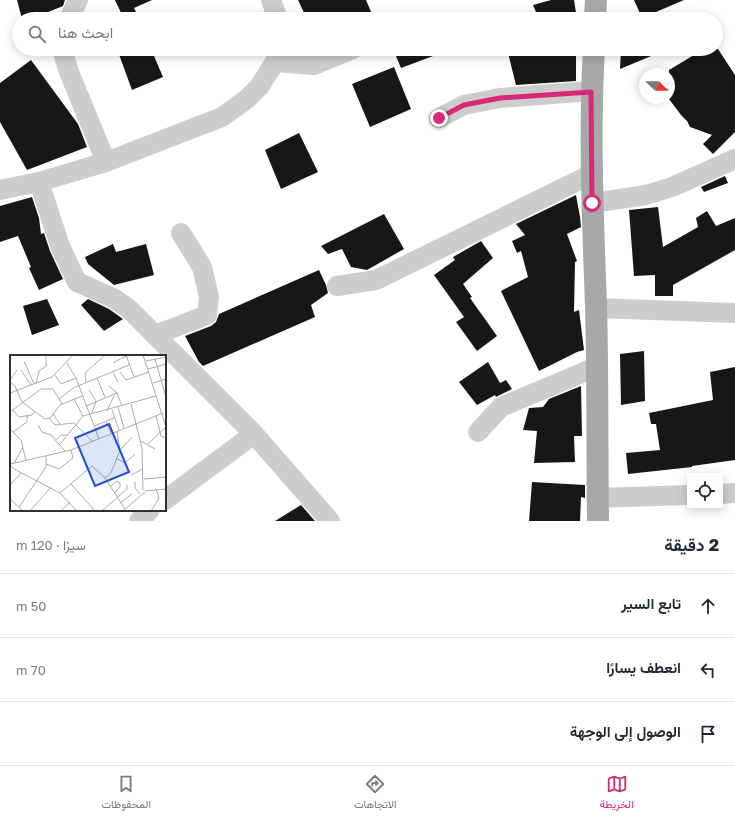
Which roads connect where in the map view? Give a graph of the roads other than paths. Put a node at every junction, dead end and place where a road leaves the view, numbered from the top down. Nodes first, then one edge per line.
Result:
1 (78, 0) edge
2 (271, 0) edge
3 (596, 0) edge
4 (72, 12) edge
5 (275, 12) edge
6 (595, 12) edge
7 (64, 56) edge
8 (278, 56) edge
9 (336, 56) edge
10 (594, 56) edge
11 (591, 92) junction
12 (439, 118) dead end
13 (735, 159) edge
14 (106, 162) junction
15 (592, 174) junction
16 (39, 182) junction
17 (0, 190) edge
18 (592, 203) junction
19 (182, 233) dead end
20 (337, 286) dead end
21 (596, 308) junction
22 (735, 313) edge
23 (155, 335) junction
24 (596, 367) junction
25 (478, 432) dead end
26 (254, 434) junction
27 (735, 493) edge
28 (723, 494) edge
29 (687, 495) edge
30 (597, 498) junction
31 (166, 499) edge
32 (149, 511) edge
33 (139, 521) edge
34 (330, 521) edge
35 (598, 521) edge

1 - 4 street
2 - 5 street
3 - 6 main road
7 - 14 street
8 - 9 street
8 - 14 street
10 - 11 main road
11 - 12 street
11 - 15 main road
13 - 18 street
14 - 16 street
15 - 18 main road
15 - 20 street
16 - 17 street
16 - 23 street
18 - 21 main road
19 - 23 street
21 - 22 street
21 - 24 main road
23 - 26 street
24 - 25 street
24 - 30 main road
26 - 31 street
26 - 34 street
27 - 28 street
29 - 30 street
30 - 35 main road
32 - 33 street

